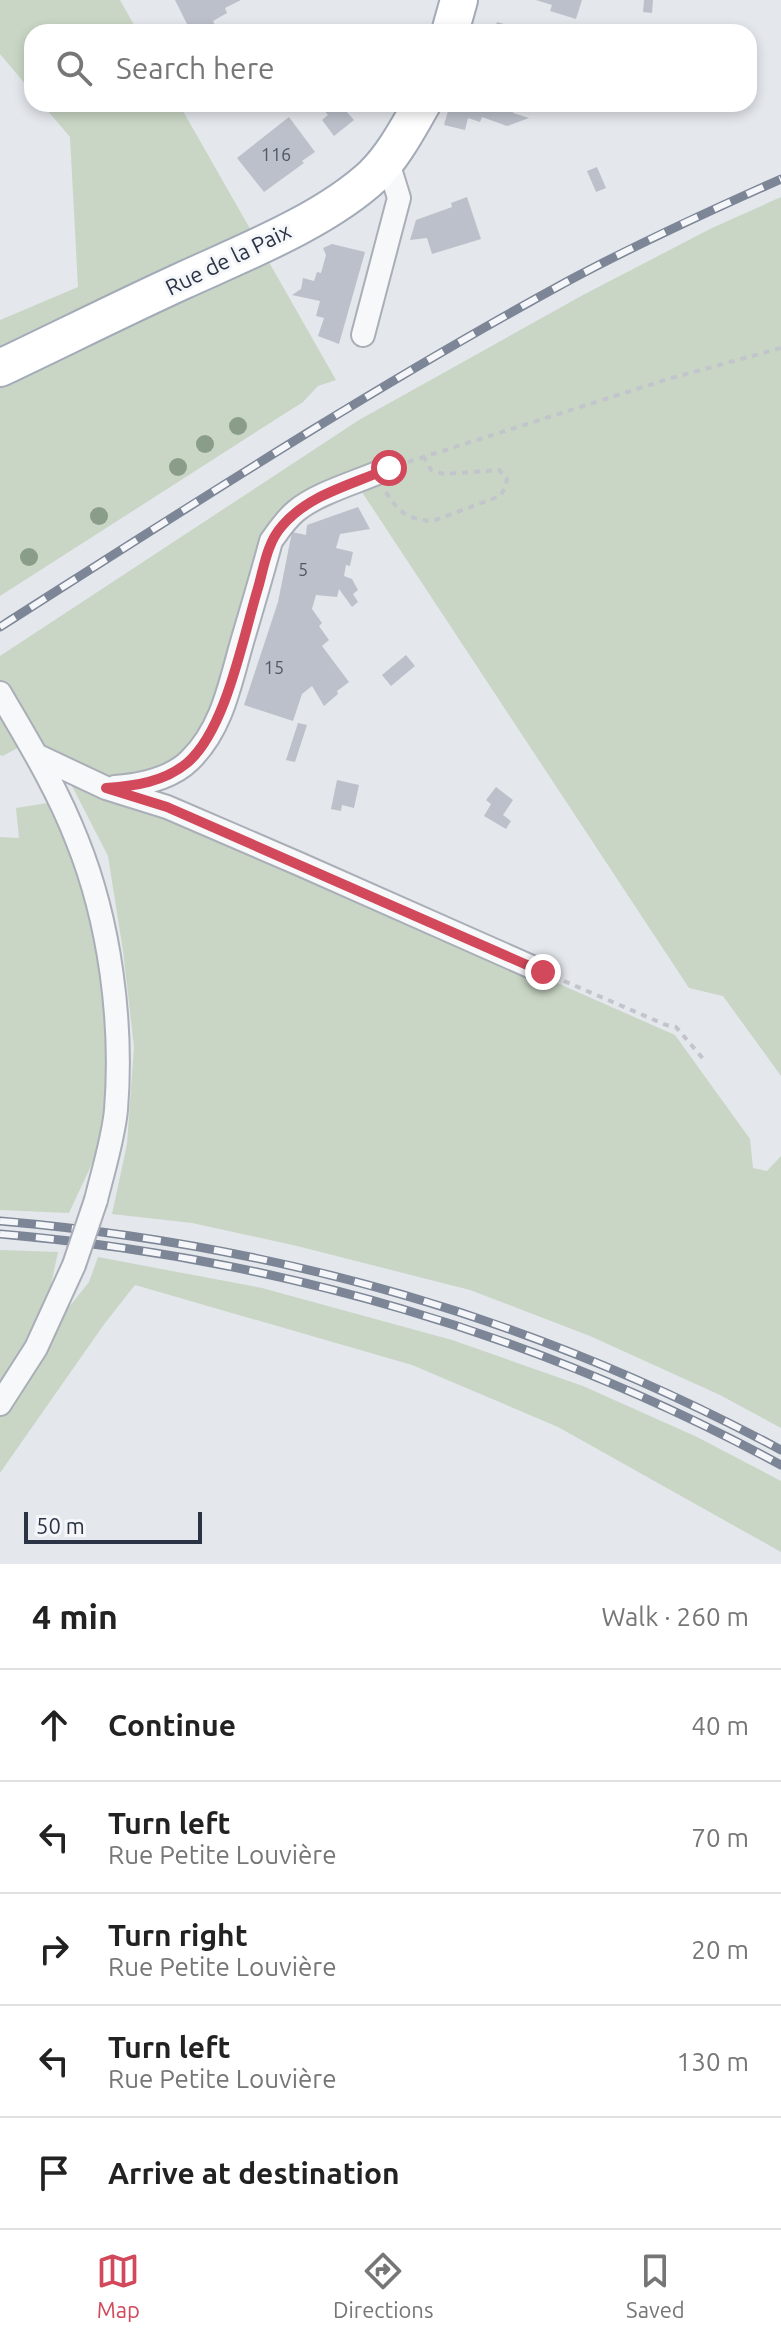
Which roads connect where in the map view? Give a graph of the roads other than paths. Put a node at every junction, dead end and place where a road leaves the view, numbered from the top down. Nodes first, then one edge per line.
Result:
1 (459, 0) edge
2 (452, 24) edge
3 (417, 112) edge
4 (387, 159) junction
5 (363, 335) dead end
6 (0, 368) edge
7 (389, 468) dead end
8 (0, 693) edge
9 (36, 755) junction
10 (106, 788) junction
11 (543, 972) road end
12 (0, 1404) edge

1 - 2 main road
3 - 4 main road, Rue de la Paix
4 - 5 street
4 - 6 main road, Rue de la Paix
7 - 10 street
8 - 9 street
9 - 10 street
9 - 12 street, bridge
10 - 11 street

